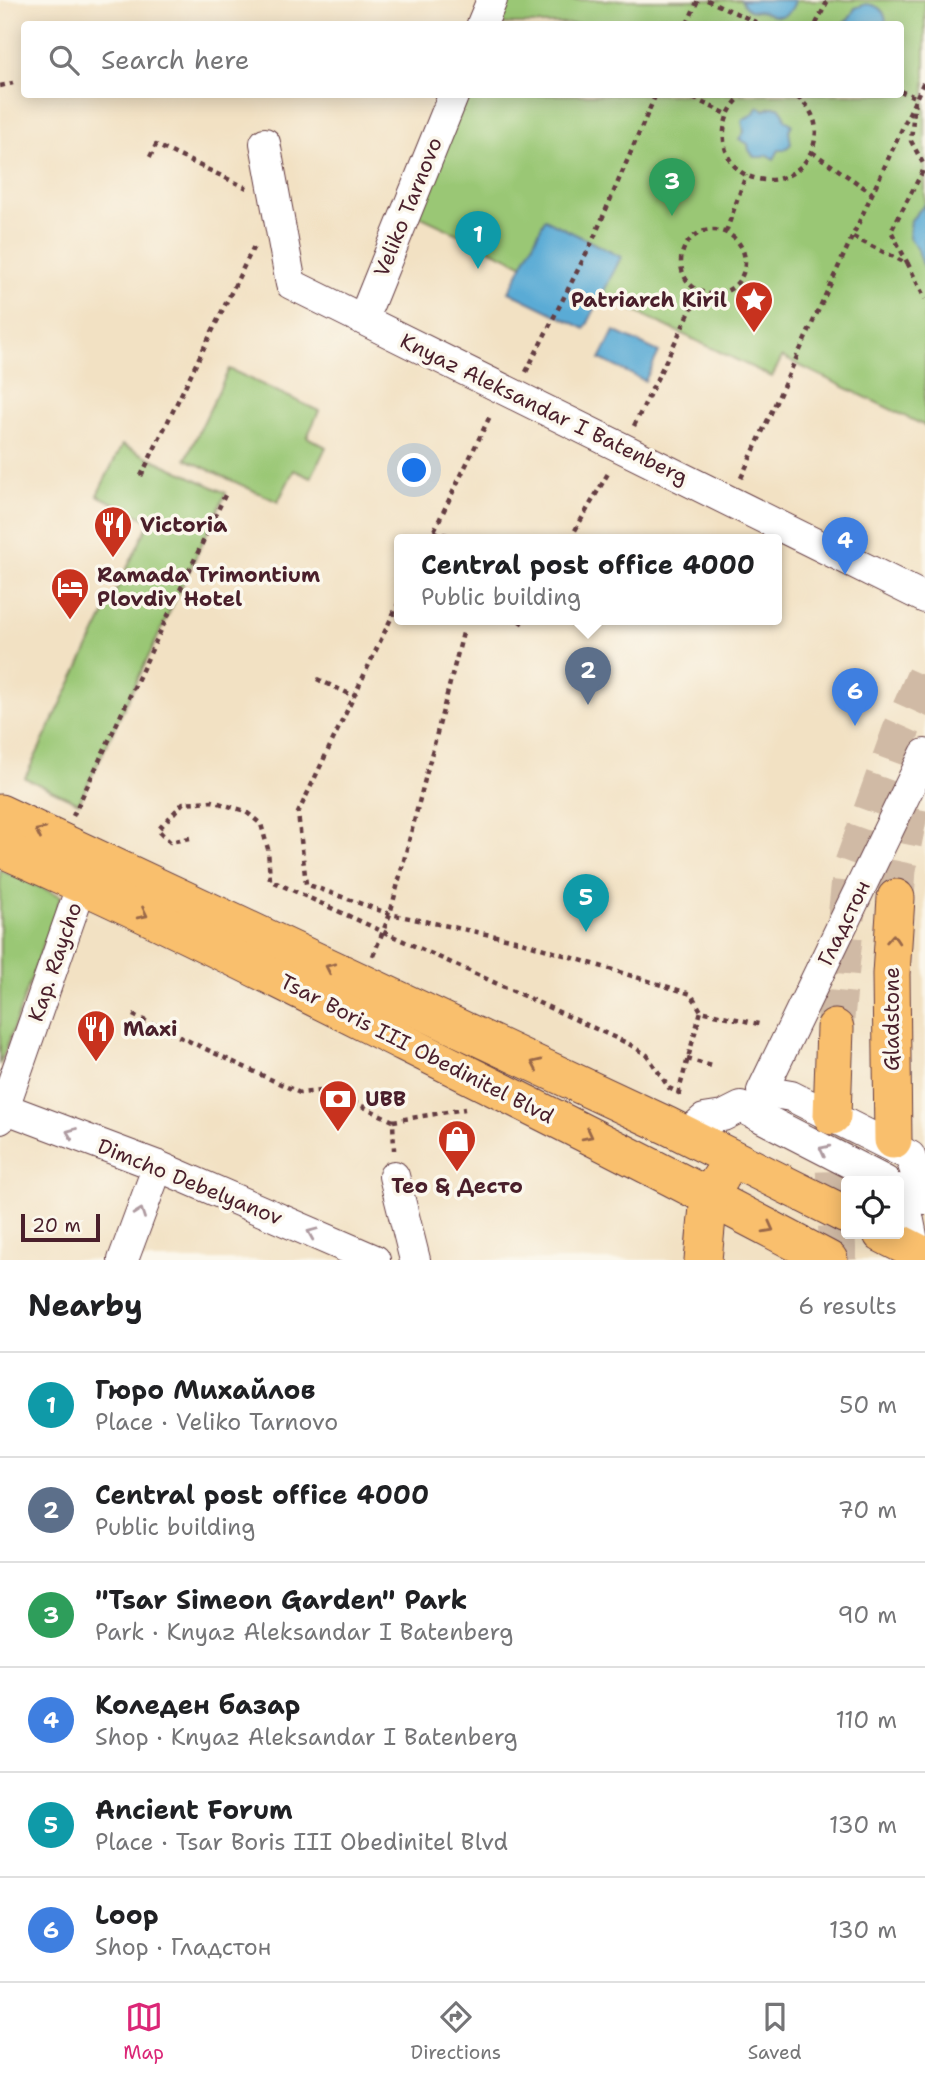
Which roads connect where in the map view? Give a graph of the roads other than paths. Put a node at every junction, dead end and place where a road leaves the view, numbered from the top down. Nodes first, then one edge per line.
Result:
1 (492, 0) edge
2 (483, 21) edge
3 (452, 98) edge
4 (265, 143) dead end
5 (363, 319) junction
6 (925, 598) edge
7 (925, 754) edge
8 (0, 813) edge
9 (0, 848) edge
10 (82, 884) junction
11 (896, 898) tunnel mouth
12 (835, 1028) tunnel mouth
13 (2, 1113) edge
14 (832, 1116) tunnel mouth
15 (677, 1130) junction
16 (892, 1140) dead end
17 (158, 1166) junction
18 (752, 1167) junction
19 (394, 1176) road end
20 (875, 1176) edge
21 (904, 1195) edge
22 (709, 1196) junction
23 (925, 1199) edge
24 (841, 1212) edge
25 (892, 1239) edge
26 (920, 1253) edge
27 (123, 1260) edge
28 (375, 1260) edge
29 (415, 1260) edge
30 (702, 1260) edge
31 (828, 1260) edge

1 - 2 street
3 - 5 street, Veliko Tarnovo
4 - 5 street, Knyaz Aleksandar I Batenberg
5 - 6 street, Knyaz Aleksandar I Batenberg
7 - 23 street, Гладстон
15 -> 8 main road, Tsar Boris III Obedinitel Blvd
9 - 10 main road, Tsar Boris III Obedinitel Blvd
10 - 13 street, Kap. Raycho
10 -> 22 main road, Tsar Boris III Obedinitel Blvd
16 -> 11 main road, Gladstone
12 - 14 main road
17 -> 13 street, Dimcho Debelyanov
15 - 18 main road, Tsar Boris III Obedinitel Blvd
20 -> 15 street
27 -> 17 street
28 -> 17 street, Dimcho Debelyanov
18 - 22 main road
18 - 24 main road
19 - 29 street
21 - 26 street
22 - 30 main road
22 -> 31 main road, Tsar Boris III Obedinitel Blvd
25 - 26 main road

